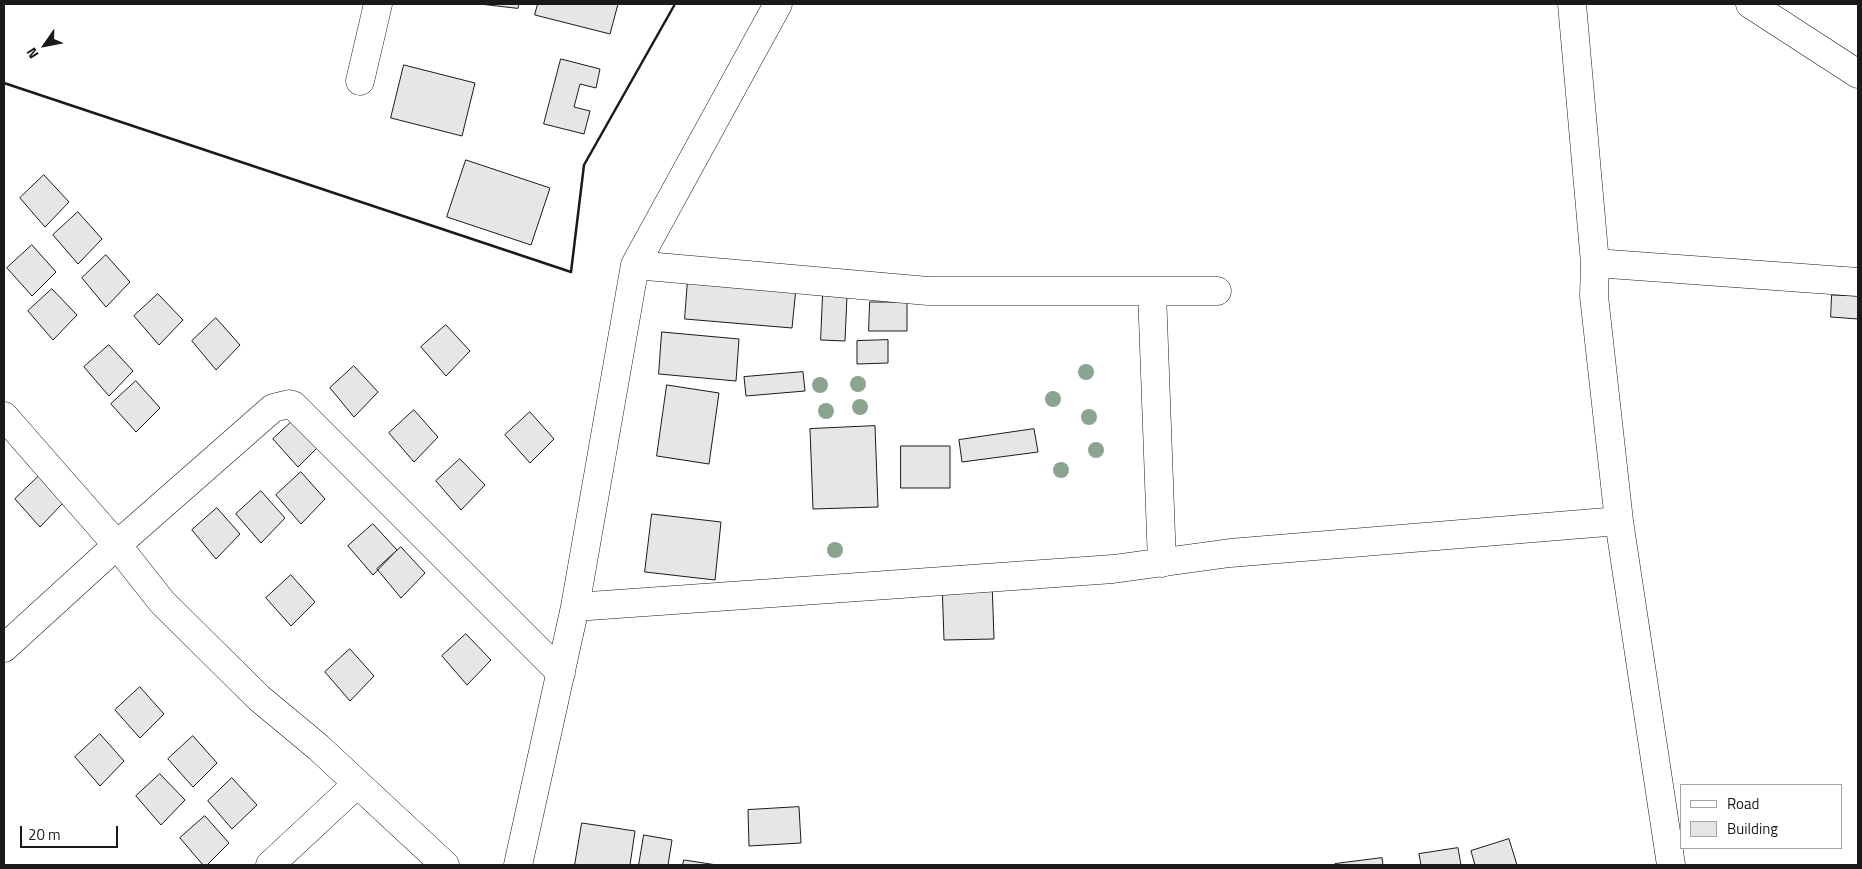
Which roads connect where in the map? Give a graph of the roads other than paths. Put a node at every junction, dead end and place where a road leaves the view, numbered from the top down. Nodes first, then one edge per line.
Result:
1 (378, 4) edge
2 (778, 4) edge
3 (1572, 4) edge
4 (1750, 4) edge
5 (1858, 74) edge
6 (360, 81) dead end
7 (1595, 263) junction
8 (636, 265) junction
9 (1858, 282) edge
10 (1217, 291) dead end
11 (1152, 292) junction
12 (4, 416) edge
13 (1619, 521) junction
14 (117, 545) junction
15 (1162, 563) junction
16 (575, 607) junction
17 (4, 648) edge
18 (561, 673) junction
19 (357, 784) junction
20 (270, 865) edge
21 (445, 865) edge
22 (518, 865) edge
23 (1671, 865) edge

1 - 6 street
2 - 8 street
3 - 7 street
4 - 5 street
7 - 9 street
7 - 13 street
8 - 11 street
8 - 16 street
10 - 11 street
11 - 15 street
12 - 14 street
13 - 15 street
13 - 23 street
14 - 17 street
14 - 18 street
14 - 19 street
15 - 16 street
16 - 18 street
18 - 22 street
19 - 20 street
19 - 21 street

